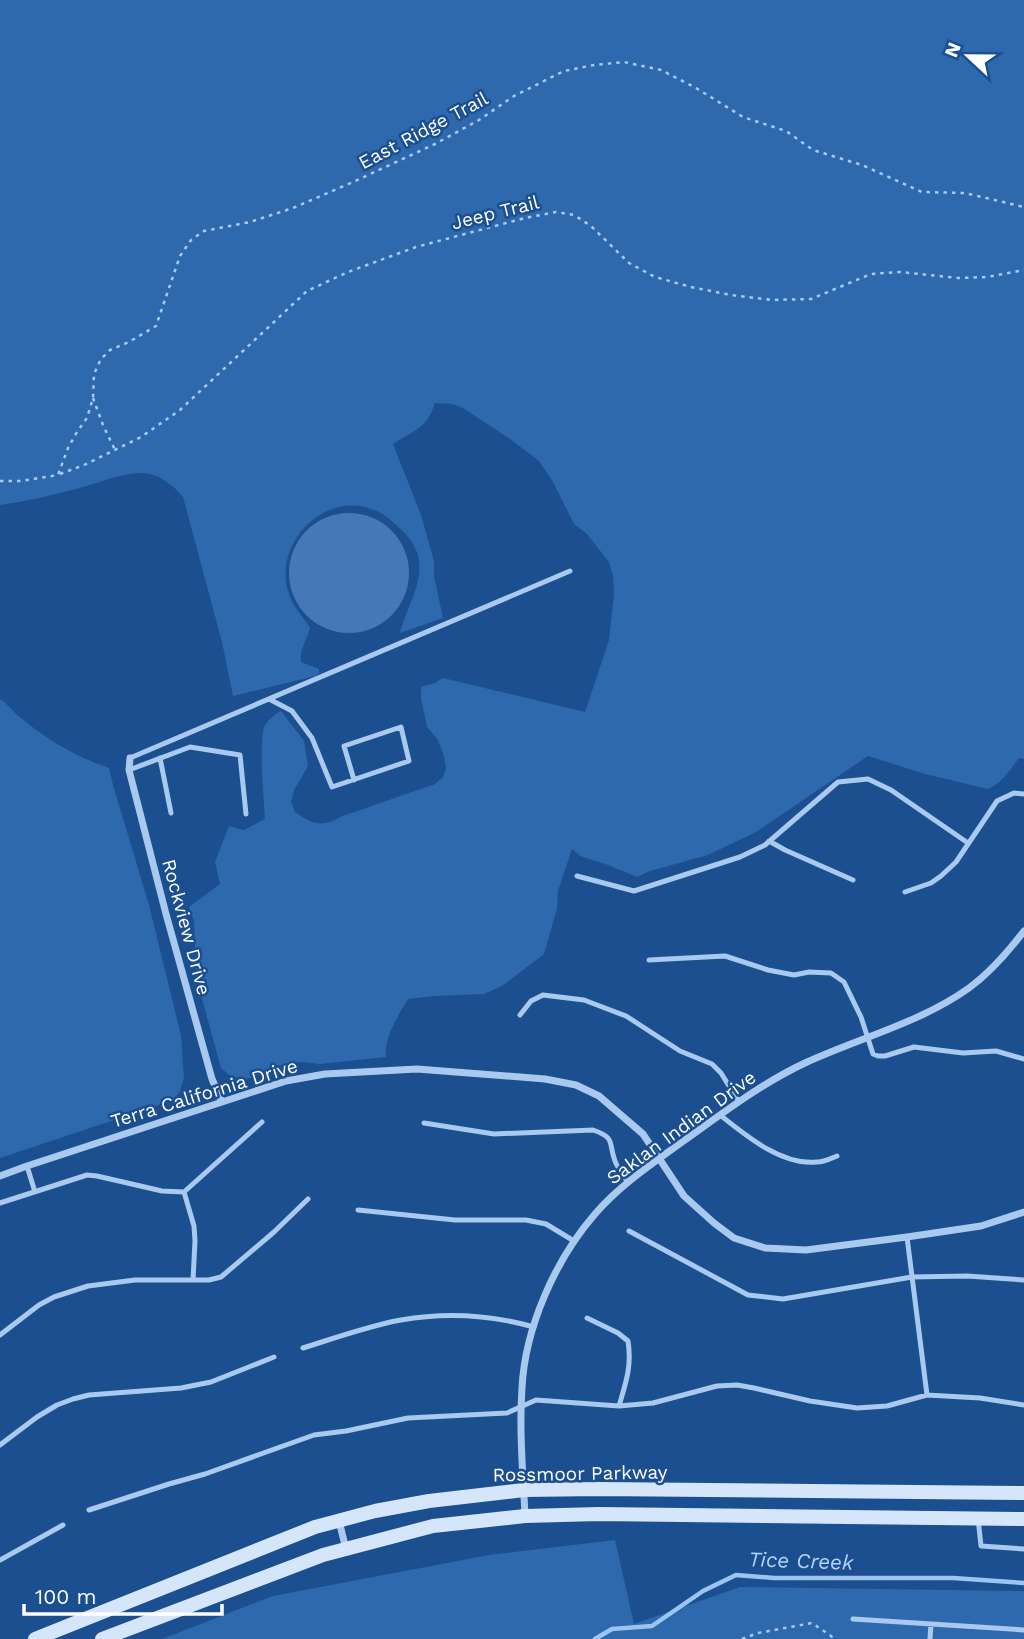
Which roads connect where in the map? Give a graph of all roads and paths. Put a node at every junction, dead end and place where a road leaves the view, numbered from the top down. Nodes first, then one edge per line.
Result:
1 (1024, 207) edge
2 (1024, 270) edge
3 (93, 398) junction
4 (115, 450) junction
5 (58, 475) junction
6 (0, 481) edge
7 (570, 571) dead end
8 (268, 699) junction
9 (130, 758) joint
10 (160, 758) junction
11 (129, 769) junction
12 (354, 780) junction
13 (1024, 794) edge
14 (171, 813) dead end
15 (246, 814) dead end
16 (769, 841) junction
17 (968, 843) junction
18 (577, 876) dead end
19 (853, 880) dead end
20 (905, 892) dead end
21 (1024, 931) edge
22 (649, 960) dead end
23 (520, 1015) dead end
24 (868, 1037) junction
25 (1024, 1059) edge
26 (222, 1102) junction
27 (739, 1102) junction
28 (719, 1115) junction
29 (262, 1122) dead end
30 (424, 1123) dead end
31 (837, 1156) dead end
32 (660, 1158) junction
33 (27, 1166) junction
34 (0, 1176) edge
35 (628, 1182) junction
36 (35, 1192) junction
37 (184, 1192) junction
38 (308, 1199) dead end
39 (0, 1203) edge
40 (358, 1210) dead end
41 (1024, 1212) edge
42 (629, 1231) dead end
43 (907, 1237) junction
44 (574, 1241) junction
45 (912, 1277) junction
46 (193, 1280) junction
47 (1024, 1280) edge
48 (587, 1318) dead end
49 (534, 1326) junction
50 (0, 1335) edge
51 (303, 1349) dead end
52 (274, 1357) dead end
53 (927, 1395) junction
54 (1024, 1405) edge
55 (521, 1406) junction
56 (619, 1406) junction
57 (0, 1446) edge
58 (524, 1490) junction
59 (1024, 1493) edge
60 (89, 1510) dead end
61 (525, 1516) junction
62 (978, 1518) junction
63 (1024, 1519) edge
64 (339, 1521) junction
65 (63, 1525) dead end
66 (346, 1549) junction
67 (1024, 1549) edge
68 (0, 1560) edge
69 (853, 1619) dead end
70 (931, 1624) junction
71 (1024, 1630) edge
72 (35, 1639) edge
73 (102, 1639) edge
74 (742, 1639) edge
75 (833, 1639) edge
76 (930, 1639) edge

1 - 3 path, East Ridge Trail
2 - 4 path, Jeep Trail
3 - 4 path
3 - 5 path, East Ridge Trail
4 - 5 path, Jeep Trail
5 - 6 path
7 - 8 lane
8 - 9 lane
8 - 12 lane
9 - 11 street, Rockview Drive
10 - 11 lane
10 - 14 lane
10 - 15 lane
11 - 26 street, Rockview Drive
12 - 12 lane
13 - 17 lane
16 - 17 lane
16 - 18 lane
16 - 19 lane
17 - 20 lane
21 - 24 street, Saklan Indian Drive
22 - 24 lane
23 - 27 lane
24 - 25 lane
24 - 27 street, Saklan Indian Drive
26 - 32 street, Terra California Drive
26 - 33 street, Terra California Drive
27 - 28 street, Saklan Indian Drive
28 - 31 lane
28 - 32 street, Saklan Indian Drive
29 - 37 lane
30 - 35 lane
32 - 35 street, Saklan Indian Drive
32 - 43 street, Terra California Drive
33 - 34 street, Terra California Drive
33 - 36 lane
35 - 44 street, Saklan Indian Drive
36 - 37 lane
36 - 39 lane
37 - 46 lane
38 - 46 lane
40 - 44 lane
41 - 43 street, Terra California Drive
42 - 45 lane
43 - 45 lane
44 - 49 street, Saklan Indian Drive
45 - 47 lane
45 - 53 lane
46 - 50 lane
48 - 56 lane
49 - 51 lane
49 - 55 street, Saklan Indian Drive
52 - 57 lane
53 - 54 lane
53 - 56 lane
55 - 56 lane
55 - 58 street, Saklan Indian Drive
55 - 60 lane
58 - 59 street, Rossmoor Parkway
58 - 61 street, Saklan Indian Drive
58 - 64 street, Rossmoor Parkway
61 - 62 street
61 - 66 street
62 - 63 street
62 - 67 lane
64 - 66 street
64 - 72 street, Rossmoor Parkway
65 - 68 lane
66 - 73 street
69 - 70 lane
70 - 71 lane
70 - 76 lane
74 - 75 path

